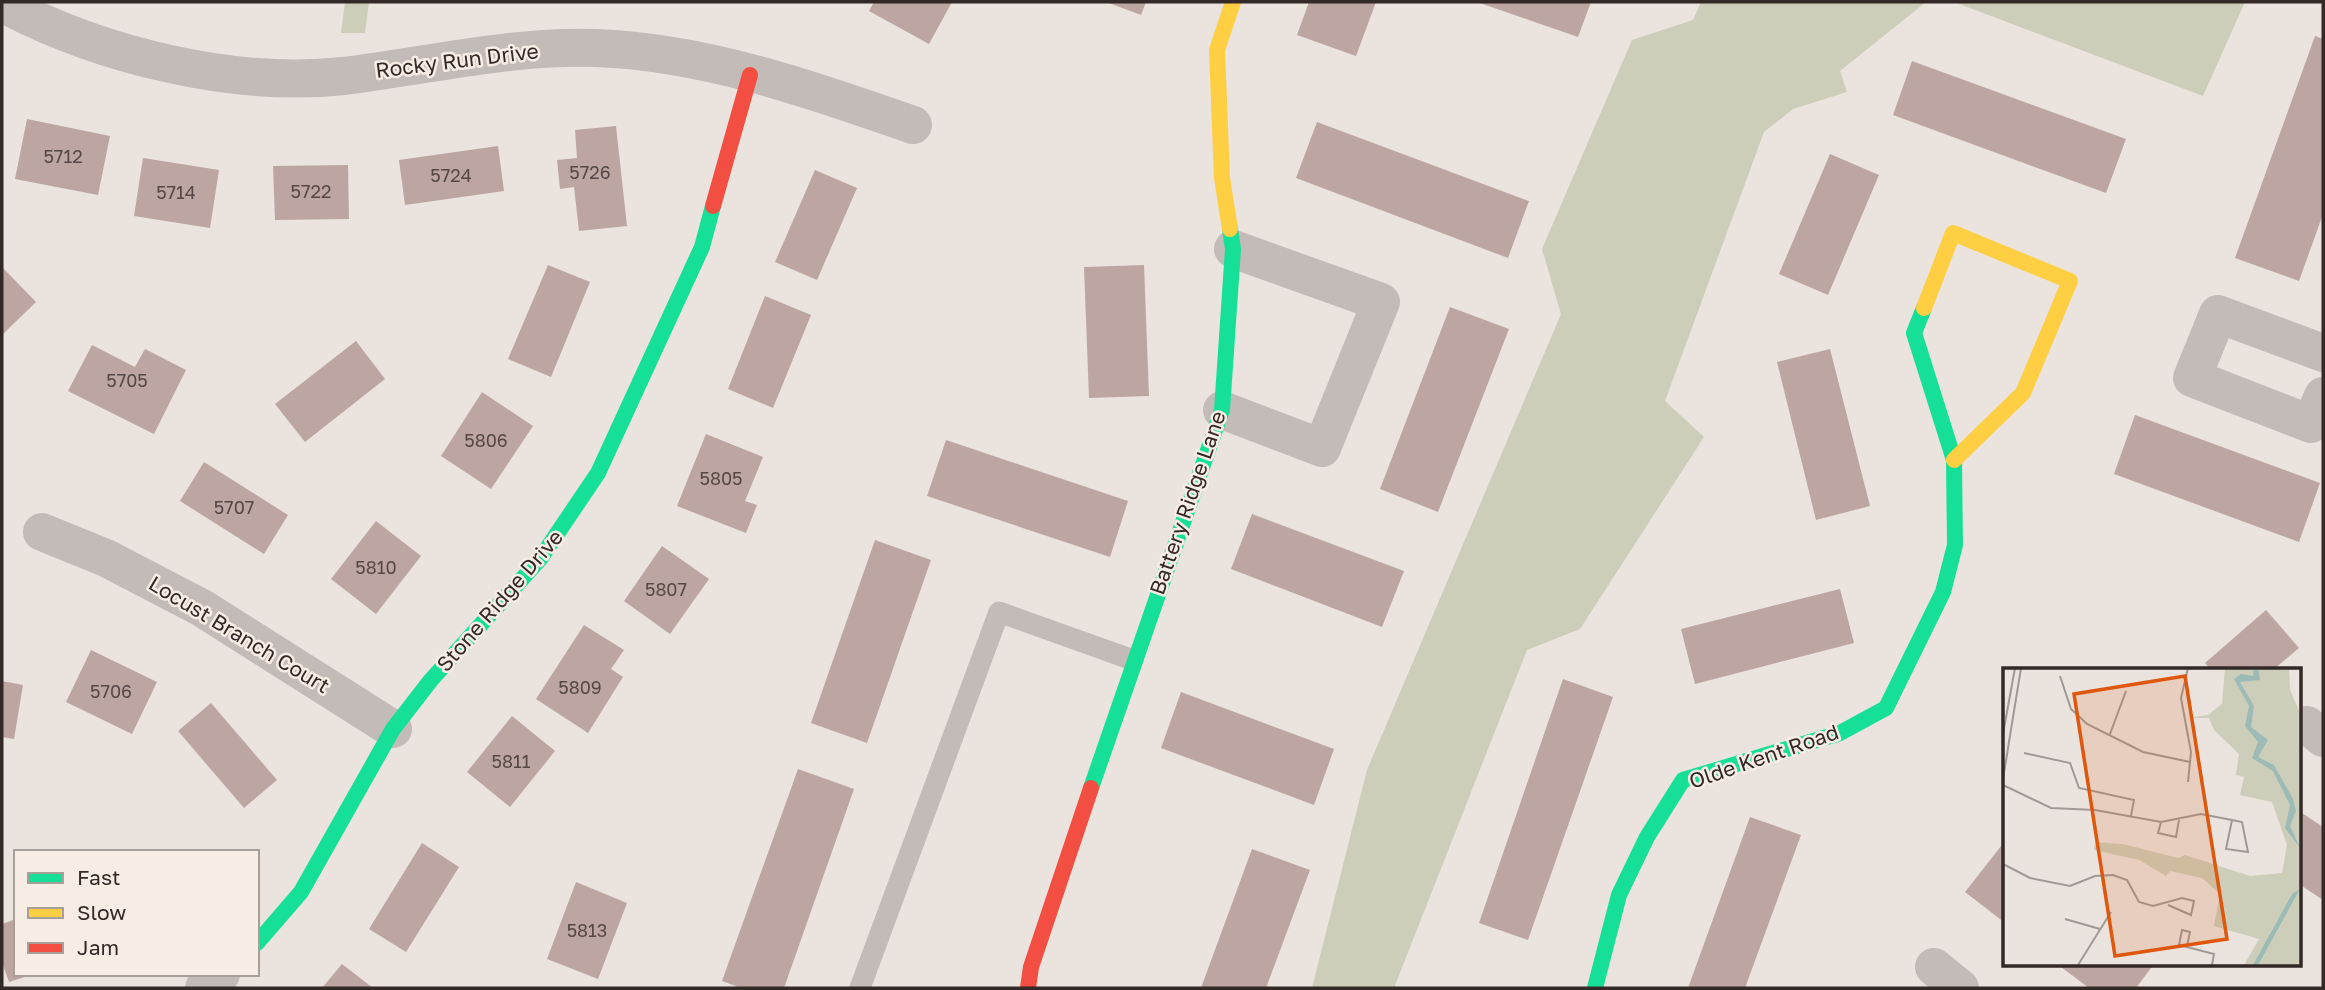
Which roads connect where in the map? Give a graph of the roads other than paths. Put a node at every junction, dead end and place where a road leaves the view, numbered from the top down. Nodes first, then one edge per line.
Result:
1 (1233, 2) edge
2 (2, 3) edge
3 (750, 75) junction
4 (913, 125) dead end
5 (1233, 249) junction
6 (2323, 353) edge
7 (2323, 396) edge
8 (1222, 410) junction
9 (1954, 460) junction
10 (43, 532) dead end
11 (1133, 660) junction
12 (393, 729) junction
13 (259, 941) edge
14 (219, 976) edge
15 (204, 988) edge
16 (860, 988) edge
17 (1028, 988) edge
18 (1595, 988) edge

1 - 5 street, Battery Ridge Lane
2 - 3 street, Rocky Run Drive
3 - 4 street, Rocky Run Drive
3 - 12 street, Stone Ridge Drive
5 - 8 street, Battery Ridge Lane
5 - 8 street
6 - 7 street
8 - 11 street, Battery Ridge Lane
9 - 9 street, Olde Kent Road
9 - 18 street, Olde Kent Road
10 - 12 street, Locust Branch Court
11 - 16 lane
11 - 17 street, Battery Ridge Lane
12 - 13 street, Stone Ridge Drive
14 - 15 street

